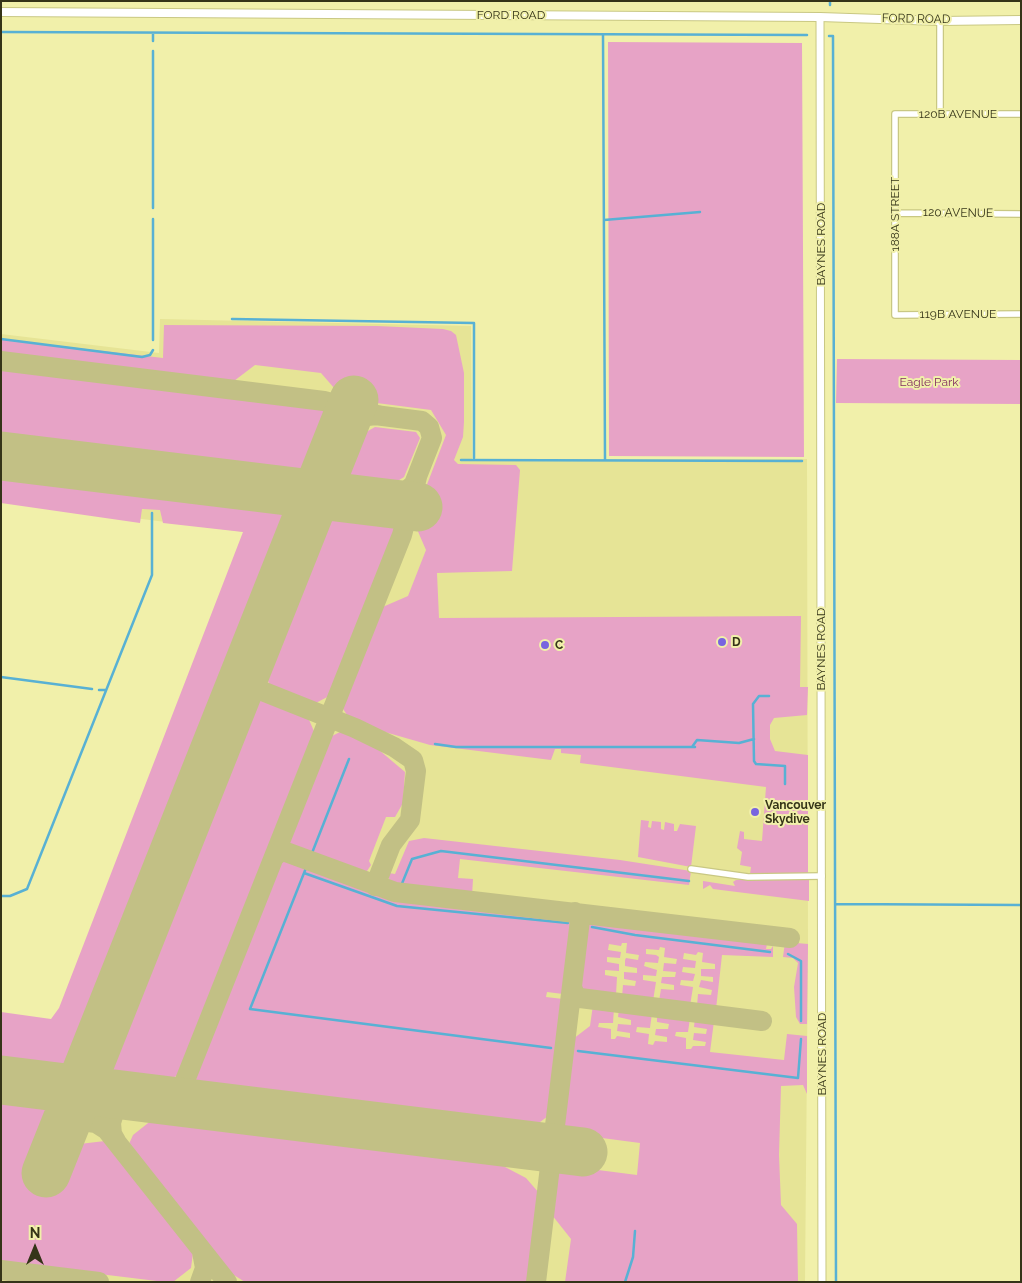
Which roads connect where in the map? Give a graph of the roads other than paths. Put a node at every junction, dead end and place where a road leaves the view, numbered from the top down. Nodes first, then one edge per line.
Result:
1 (1, 12) edge
2 (820, 17) junction
3 (1021, 20) edge
4 (940, 21) junction
5 (895, 114) joint
6 (940, 114) junction
7 (1021, 114) edge
8 (895, 212) junction
9 (1021, 214) edge
10 (1021, 314) edge
11 (896, 315) joint
12 (691, 869) dead end
13 (822, 876) junction
14 (822, 1282) edge

1 - 2 main road, FORD ROAD
2 - 4 main road, FORD ROAD
2 - 13 street, BAYNES ROAD
3 - 4 main road, FORD ROAD
4 - 6 street
5 - 6 street, 120B AVENUE
5 - 8 street, 188A STREET
6 - 7 street, 120B AVENUE
8 - 9 street, 120 AVENUE
8 - 11 street, 188A STREET
10 - 11 street, 119B AVENUE
12 - 13 street
13 - 14 street, BAYNES ROAD

